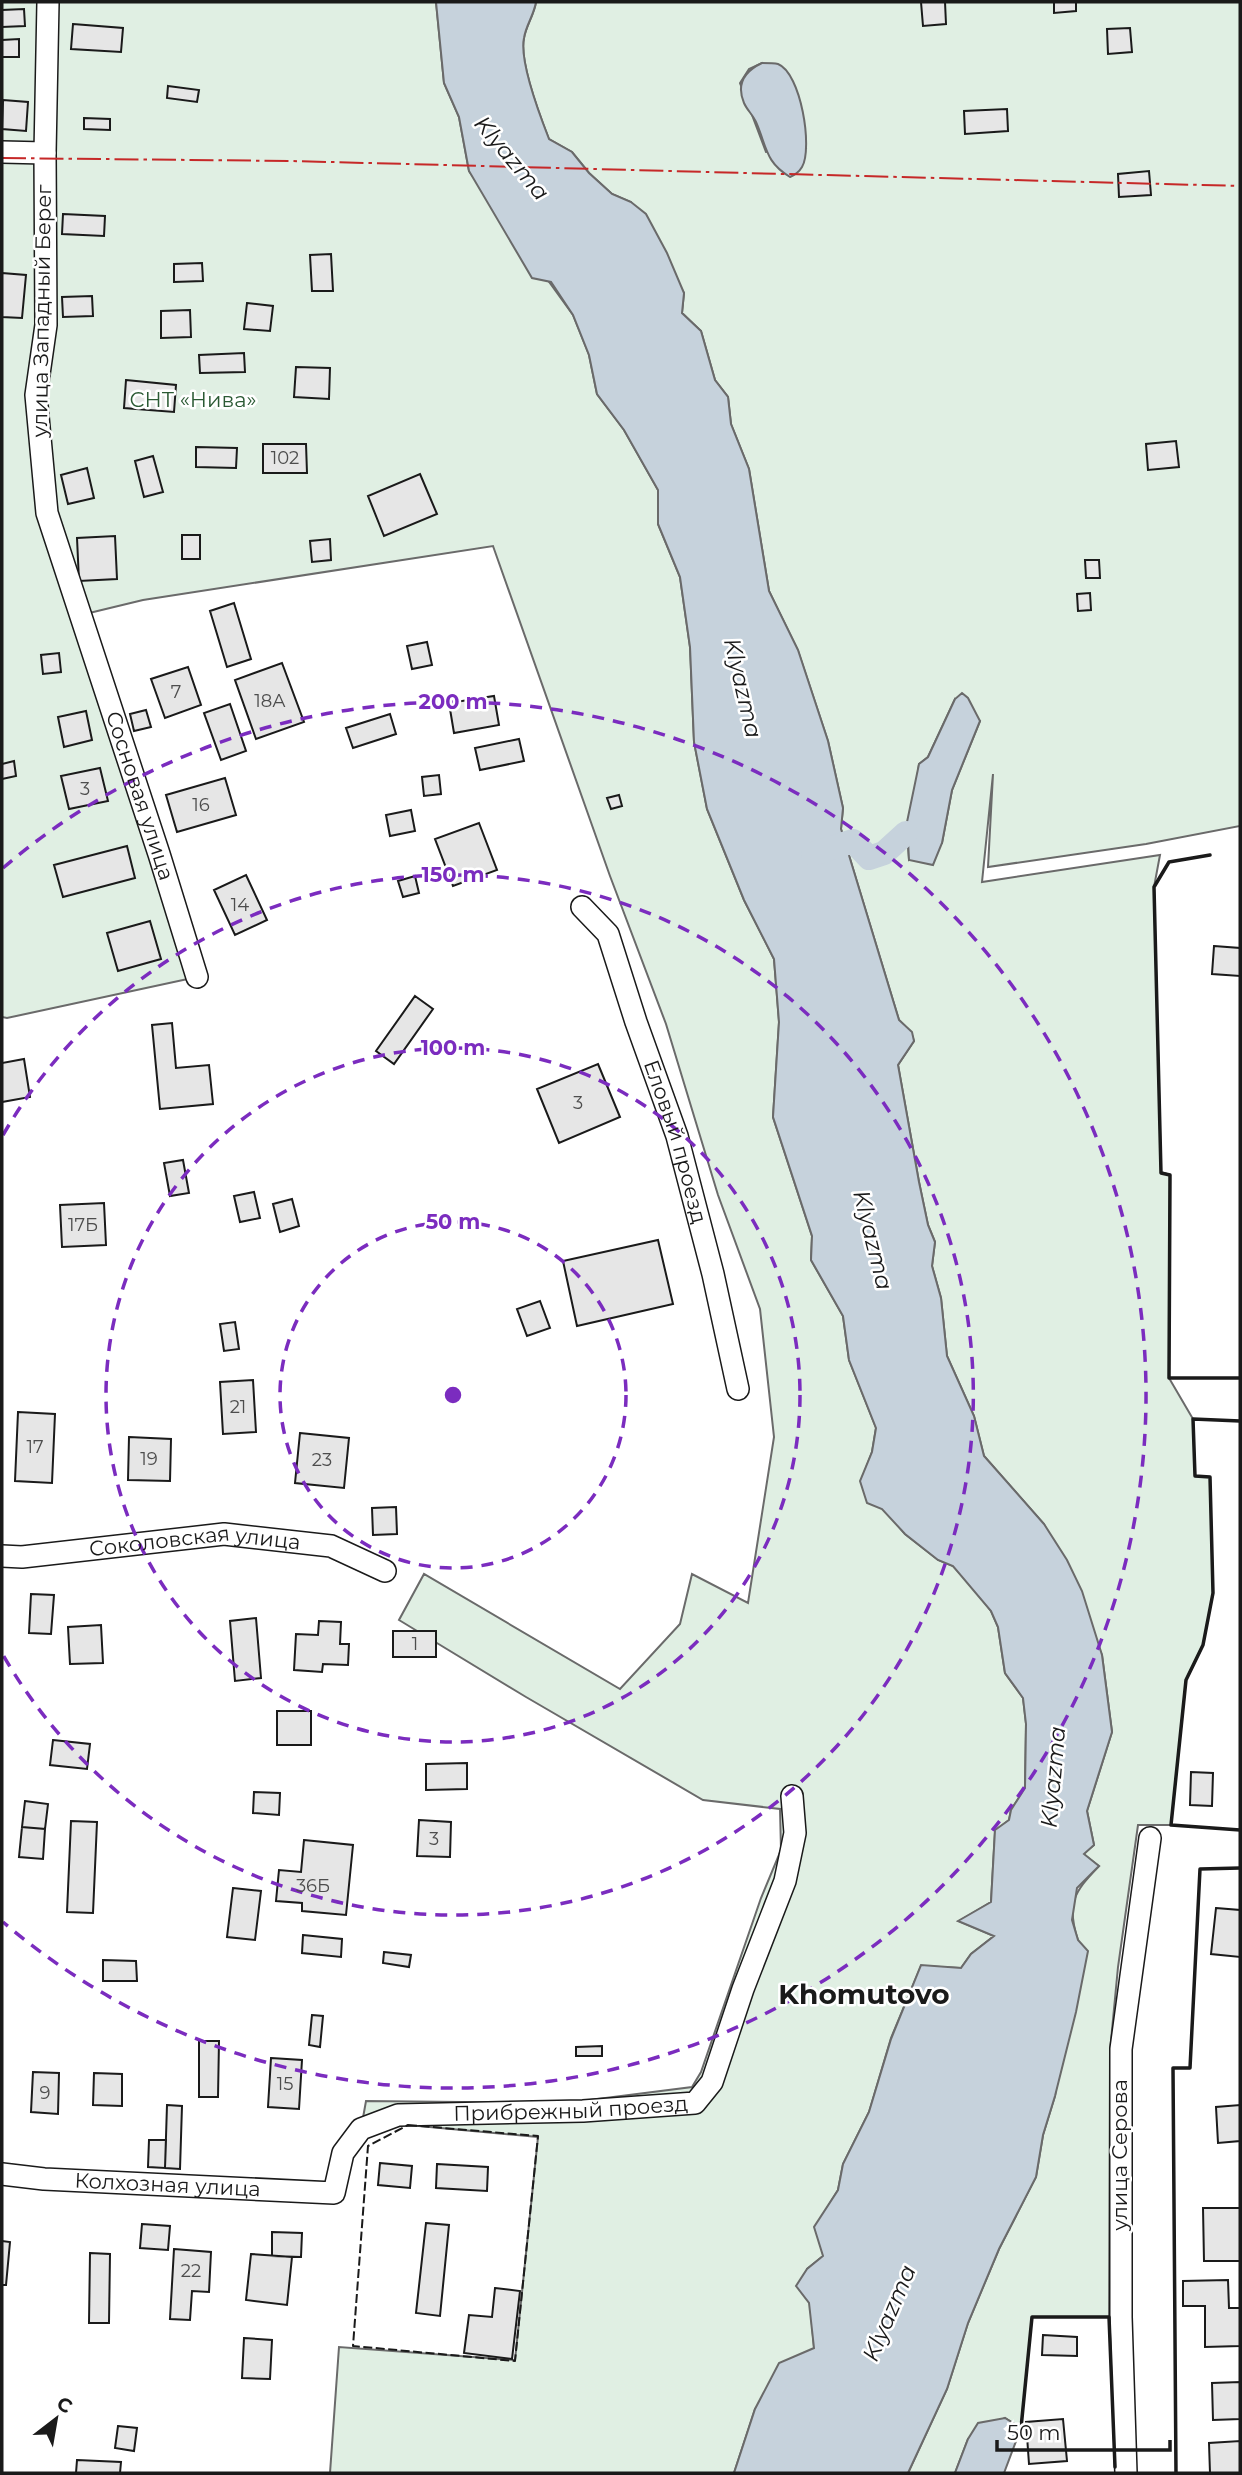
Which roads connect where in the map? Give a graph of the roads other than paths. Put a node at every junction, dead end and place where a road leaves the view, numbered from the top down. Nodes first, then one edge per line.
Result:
1 (48, 2) edge
2 (2, 152) edge
3 (45, 153) junction
4 (81, 615) joint
5 (582, 907) dead end
6 (197, 977) dead end
7 (738, 1389) dead end
8 (2, 1556) edge
9 (385, 1571) dead end
10 (792, 1796) dead end
11 (1150, 1839) dead end
12 (2, 2174) edge
13 (334, 2193) joint
14 (1126, 2473) edge

1 - 3 street, улица Западный Берег
2 - 3 street
3 - 4 street, улица Западный Берег
4 - 6 street, Сосновая улица
5 - 7 street, Еловый проезд
8 - 9 street, Соколовская улица
10 - 13 street, Прибрежный проезд
11 - 14 street, улица Серова
12 - 13 street, Колхозная улица

